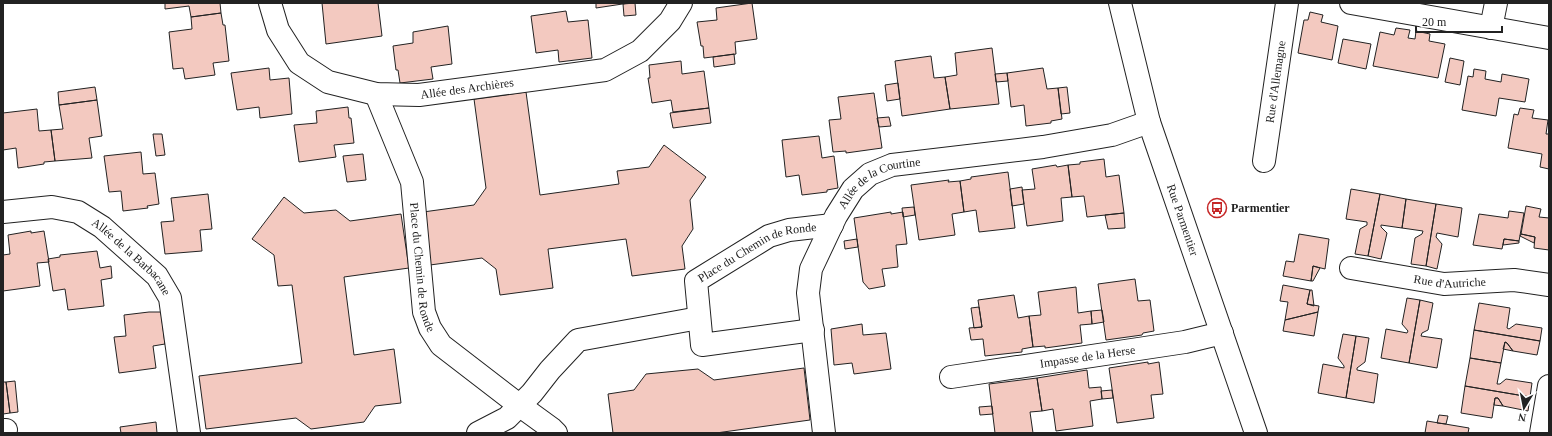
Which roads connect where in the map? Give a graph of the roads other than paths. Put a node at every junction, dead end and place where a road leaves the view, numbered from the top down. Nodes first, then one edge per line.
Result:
1 (270, 3) edge
2 (681, 3) edge
3 (1120, 3) edge
4 (1287, 3) edge
5 (1351, 3) edge
6 (1496, 3) edge
7 (1491, 28) junction
8 (1549, 38) edge
9 (376, 94) junction
10 (1149, 122) junction
11 (1264, 161) dead end
12 (3, 212) edge
13 (832, 225) junction
14 (1351, 268) dead end
15 (1549, 285) edge
16 (699, 318) junction
17 (813, 330) junction
18 (1222, 333) junction
19 (951, 377) dead end
20 (1549, 386) edge
21 (519, 405) junction
22 (189, 433) edge
23 (478, 433) edge
24 (556, 433) edge
25 (824, 433) edge
26 (1256, 433) edge
27 (1541, 433) edge

1 - 9 street, Allée des Archières
2 - 9 street, Allée des Archières
3 - 10 street, Rue Parmentier
4 - 11 street, Rue d'Allemagne
5 - 7 street
6 - 7 street
7 - 8 street
9 - 21 street, Place du Chemin de Ronde
10 - 13 street, Allée de la Courtine
10 - 18 street, Rue Parmentier
12 - 22 street, Allée de la Barbacane
13 - 16 street, Place du Chemin de Ronde
13 - 17 street, Allée de la Courtine
14 - 15 street, Rue d'Autriche
16 - 17 street, Place du Chemin de Ronde
16 - 21 street
17 - 25 street, Allée de la Courtine
18 - 19 street, Impasse de la Herse
18 - 26 street, Rue Parmentier
20 - 27 street
21 - 23 street
21 - 24 street, Place du Chemin de Ronde

